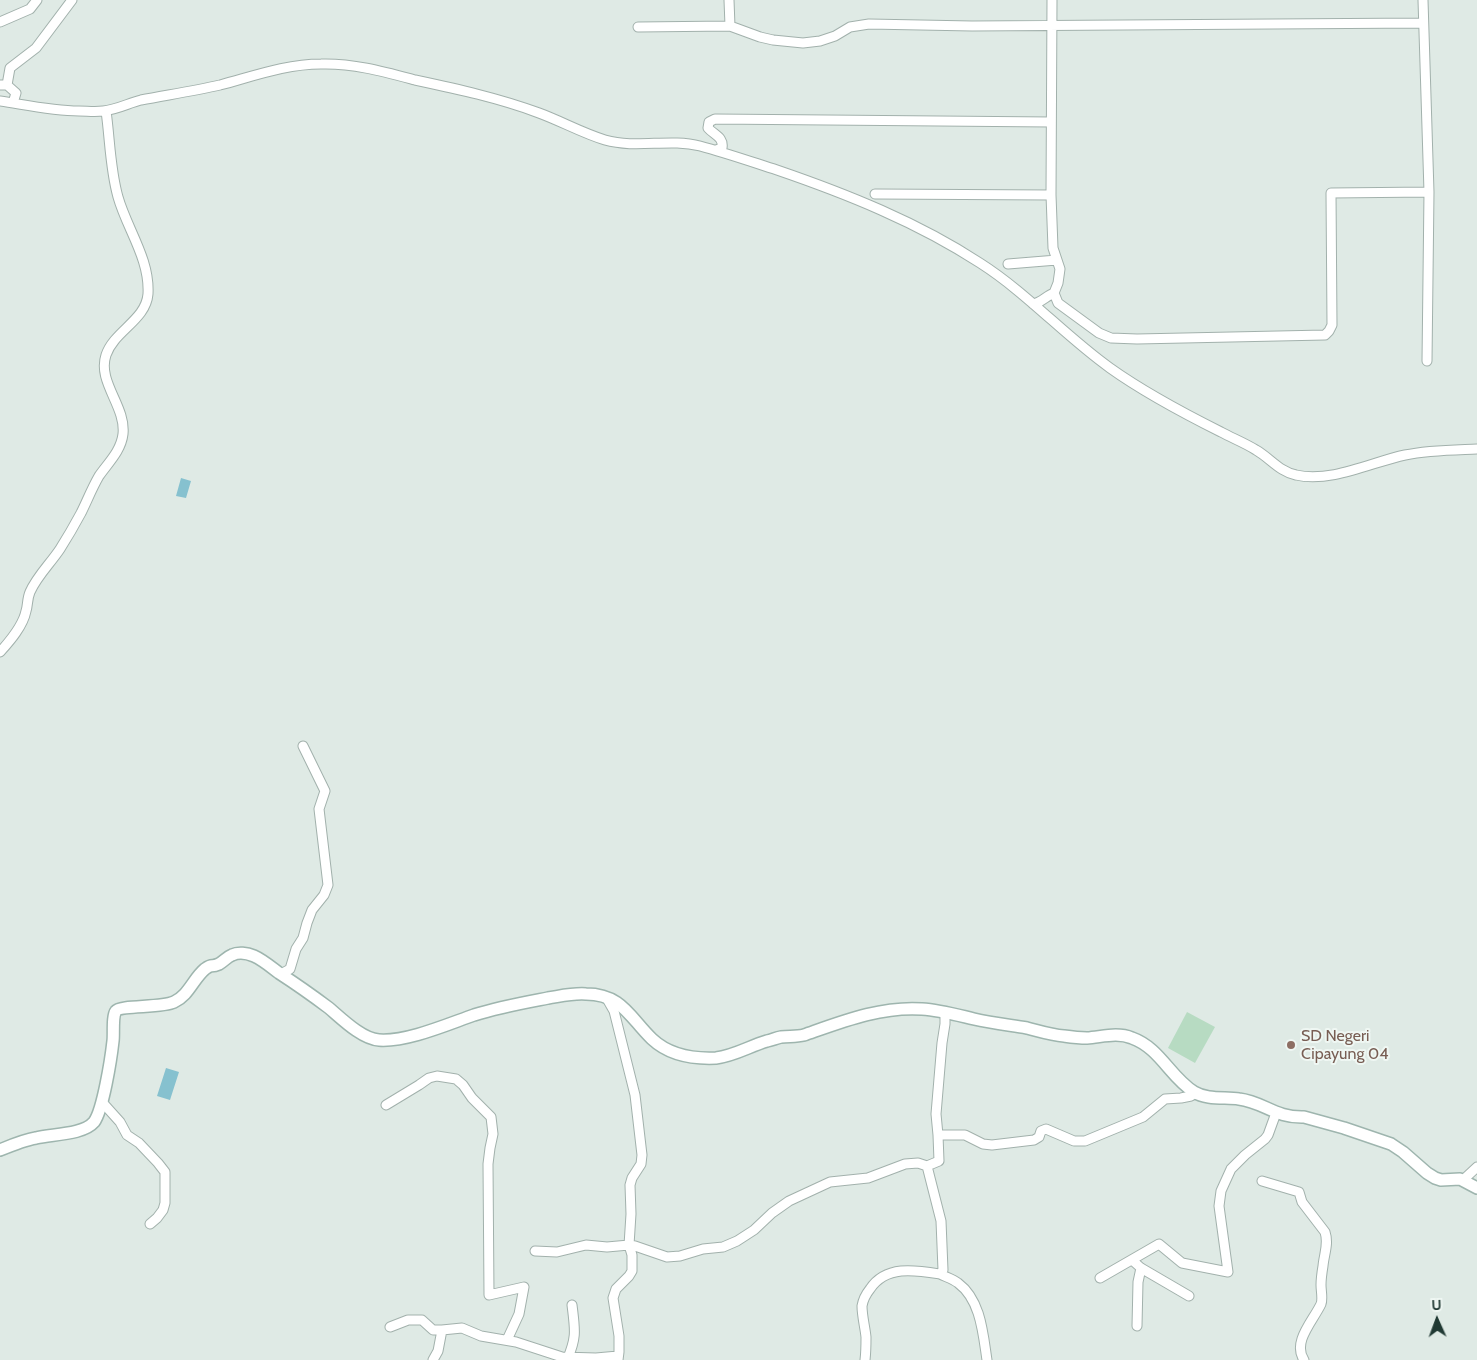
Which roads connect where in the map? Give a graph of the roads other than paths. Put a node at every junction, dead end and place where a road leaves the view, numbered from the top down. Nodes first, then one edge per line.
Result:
1 (37, 0) edge
2 (72, 0) edge
3 (729, 0) edge
4 (1052, 0) edge
5 (1423, 0) edge
6 (0, 22) edge
7 (1423, 23) junction
8 (1052, 25) junction
9 (730, 26) junction
10 (638, 28) dead end
11 (3, 85) edge
12 (0, 101) edge
13 (13, 103) junction
14 (106, 111) junction
15 (1051, 122) junction
16 (716, 150) junction
17 (1429, 192) junction
18 (875, 194) dead end
19 (1051, 195) junction
20 (1057, 260) junction
21 (1008, 264) dead end
22 (1054, 293) junction
23 (1033, 304) junction
24 (1427, 361) dead end
25 (1477, 449) edge
26 (0, 652) edge
27 (303, 746) dead end
28 (281, 974) junction
29 (606, 997) junction
30 (945, 1012) junction
31 (1195, 1093) junction
32 (102, 1102) junction
33 (386, 1105) dead end
34 (1276, 1113) junction
35 (938, 1135) junction
36 (0, 1150) edge
37 (927, 1166) junction
38 (1477, 1167) edge
39 (1462, 1180) junction
40 (1262, 1181) dead end
41 (1477, 1188) edge
42 (150, 1224) dead end
43 (629, 1245) junction
44 (535, 1251) dead end
45 (1132, 1260) junction
46 (1141, 1268) junction
47 (940, 1274) junction
48 (1100, 1278) dead end
49 (1189, 1296) dead end
50 (572, 1306) dead end
51 (1137, 1326) dead end
52 (390, 1327) dead end
53 (442, 1330) junction
54 (508, 1340) junction
55 (618, 1358) edge
56 (567, 1359) edge
57 (433, 1360) edge
58 (865, 1360) edge
59 (987, 1360) edge
60 (1304, 1360) edge

1 - 6 street
2 - 11 street
3 - 9 street
4 - 8 street
5 - 7 street
7 - 8 street
7 - 17 street
8 - 9 street
8 - 15 street
9 - 10 street
11 - 13 street
12 - 13 street
13 - 14 street
14 - 16 street
14 - 26 street
15 - 16 street
15 - 19 street
16 - 23 street
17 - 22 street
17 - 24 street
18 - 19 street
19 - 20 street
20 - 21 street
20 - 22 street
22 - 23 street
23 - 25 street
27 - 28 street
28 - 29 street
28 - 32 street
29 - 30 street
29 - 43 street
30 - 31 street
30 - 35 street
31 - 34 street
31 - 35 street
32 - 36 street
32 - 42 street
33 - 54 street
34 - 39 street
34 - 45 street
35 - 37 street
37 - 43 street
37 - 47 street
38 - 39 street
39 - 41 street
40 - 60 street
43 - 44 street
43 - 55 street
45 - 46 street
45 - 48 street
46 - 49 street
46 - 51 street
47 - 58 street
47 - 59 street
50 - 56 street
52 - 53 street
53 - 54 street
53 - 57 street
54 - 56 street
55 - 56 street

